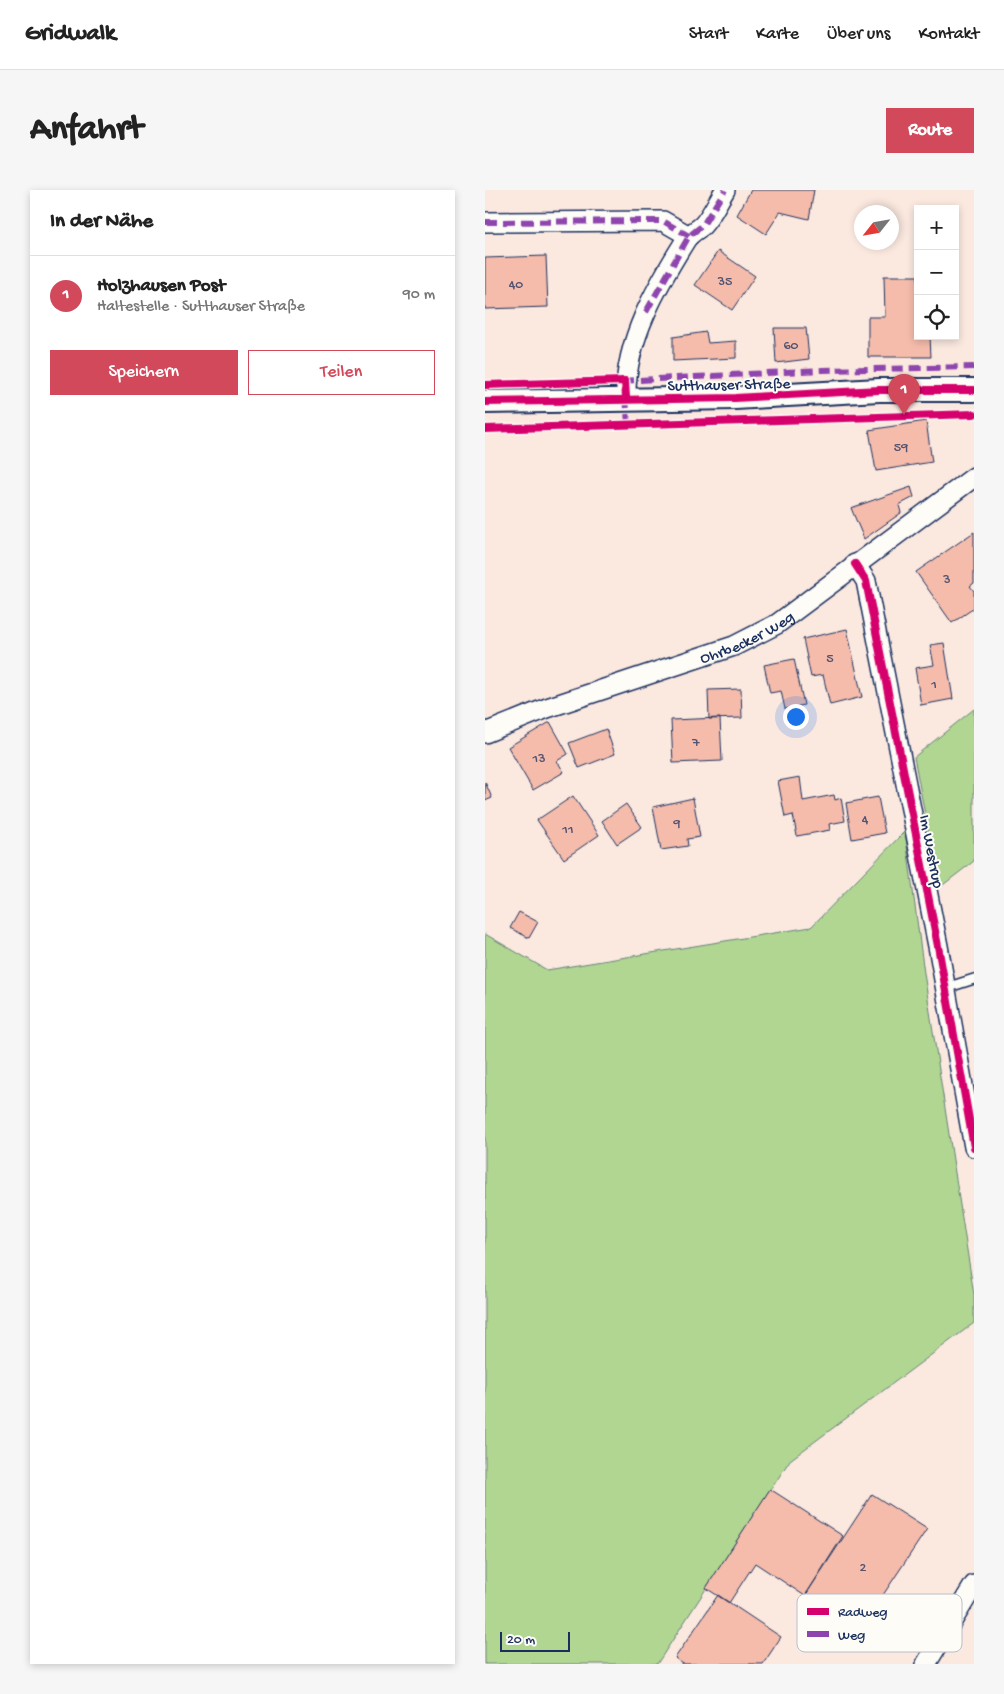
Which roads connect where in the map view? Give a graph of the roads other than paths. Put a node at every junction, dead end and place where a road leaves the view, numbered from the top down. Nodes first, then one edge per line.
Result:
1 (725, 190) edge
2 (485, 222) edge
3 (689, 236) junction
4 (974, 390) edge
5 (626, 398) junction
6 (485, 402) edge
7 (974, 477) edge
8 (855, 564) junction
9 (485, 734) edge
10 (974, 979) edge
11 (946, 988) junction
12 (974, 1147) edge
13 (974, 1585) edge
14 (962, 1605) edge
15 (933, 1652) edge
16 (926, 1664) edge

1 - 3 street
2 - 3 street
3 - 5 street
4 - 5 street, Sutthauser Straße
5 - 6 street, Sutthauser Straße
7 - 8 street, Ohrbecker Weg
8 - 9 street, Ohrbecker Weg
8 - 11 street, Im Westrup
10 - 11 lane
11 - 12 street, Im Westrup
13 - 14 street
15 - 16 street

